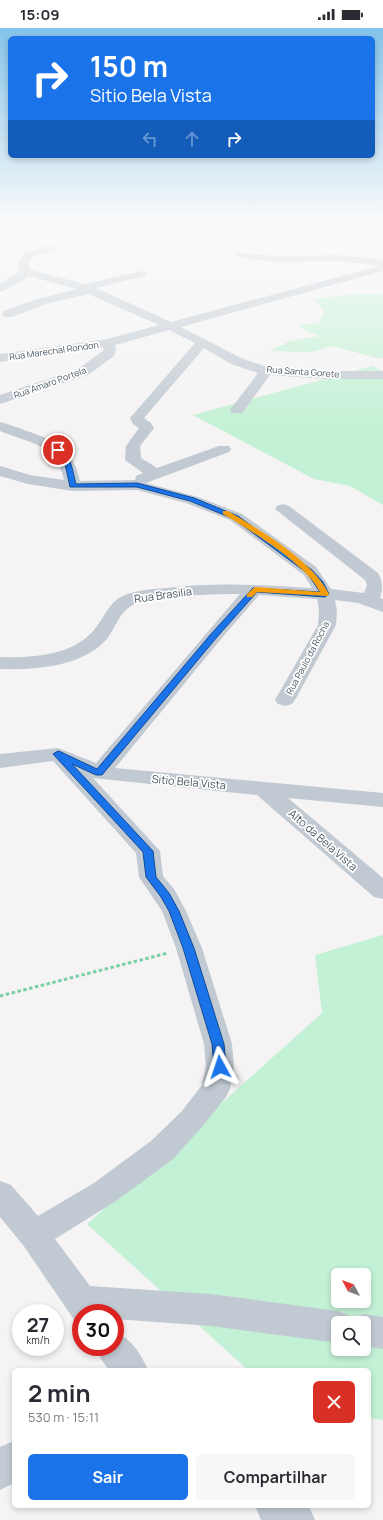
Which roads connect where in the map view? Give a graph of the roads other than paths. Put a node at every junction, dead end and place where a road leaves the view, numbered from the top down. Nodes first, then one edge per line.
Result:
1 (72, 293) edge
2 (95, 293) edge
3 (293, 293) edge
4 (8, 314) dead end
5 (171, 326) junction
6 (203, 342) junction
7 (108, 344) junction
8 (0, 358) edge
9 (266, 371) junction
10 (383, 375) edge
11 (0, 400) edge
12 (237, 410) dead end
13 (0, 426) edge
14 (224, 449) dead end
15 (0, 471) edge
16 (155, 474) junction
17 (130, 484) junction
18 (73, 486) junction
19 (283, 509) dead end
20 (255, 589) junction
21 (325, 594) junction
22 (376, 603) edge
23 (0, 663) edge
24 (286, 700) dead end
25 (58, 754) junction
26 (0, 761) edge
27 (99, 773) junction
28 (263, 788) junction
29 (383, 800) edge
30 (383, 891) edge
31 (0, 1194) edge
32 (34, 1235) junction
33 (82, 1304) edge
34 (124, 1308) edge
35 (331, 1326) edge
36 (371, 1331) edge
37 (383, 1333) edge
38 (12, 1461) edge
39 (0, 1471) edge
40 (277, 1508) edge
41 (296, 1520) edge

1 - 4 street
2 - 5 street, Rua Santa Gorete
3 - 5 street, Rua Marechal Rondon
5 - 6 street, Rua Santa Gorete
5 - 7 street, Rua Marechal Rondon
6 - 9 street, Rua Santa Gorete
6 - 16 street
7 - 8 street, Rua Marechal Rondon
7 - 11 street, Rua Amaro Portela
9 - 10 street, Rua Santa Gorete
9 - 12 street
13 - 18 street
14 - 16 street
15 - 18 street, Rua Paulo da Rocha
16 - 17 street
17 - 18 street, Rua Paulo da Rocha
17 - 21 street, Rua Paulo da Rocha
19 - 22 street
20 - 21 street, Rua Brasilia
20 - 23 street, Rua Brasilia
20 - 27 street
21 - 22 street, Rua Brasilia
21 - 24 street, Rua Paulo da Rocha
25 - 26 street
25 - 27 street, Sitio Bela Vista
25 - 32 street
27 - 28 street, Sitio Bela Vista
28 - 29 street, Sitio Bela Vista
28 - 30 street, Alto da Bela Vista
31 - 32 street
32 - 33 street
34 - 35 street
36 - 37 street
38 - 39 street
40 - 41 street

